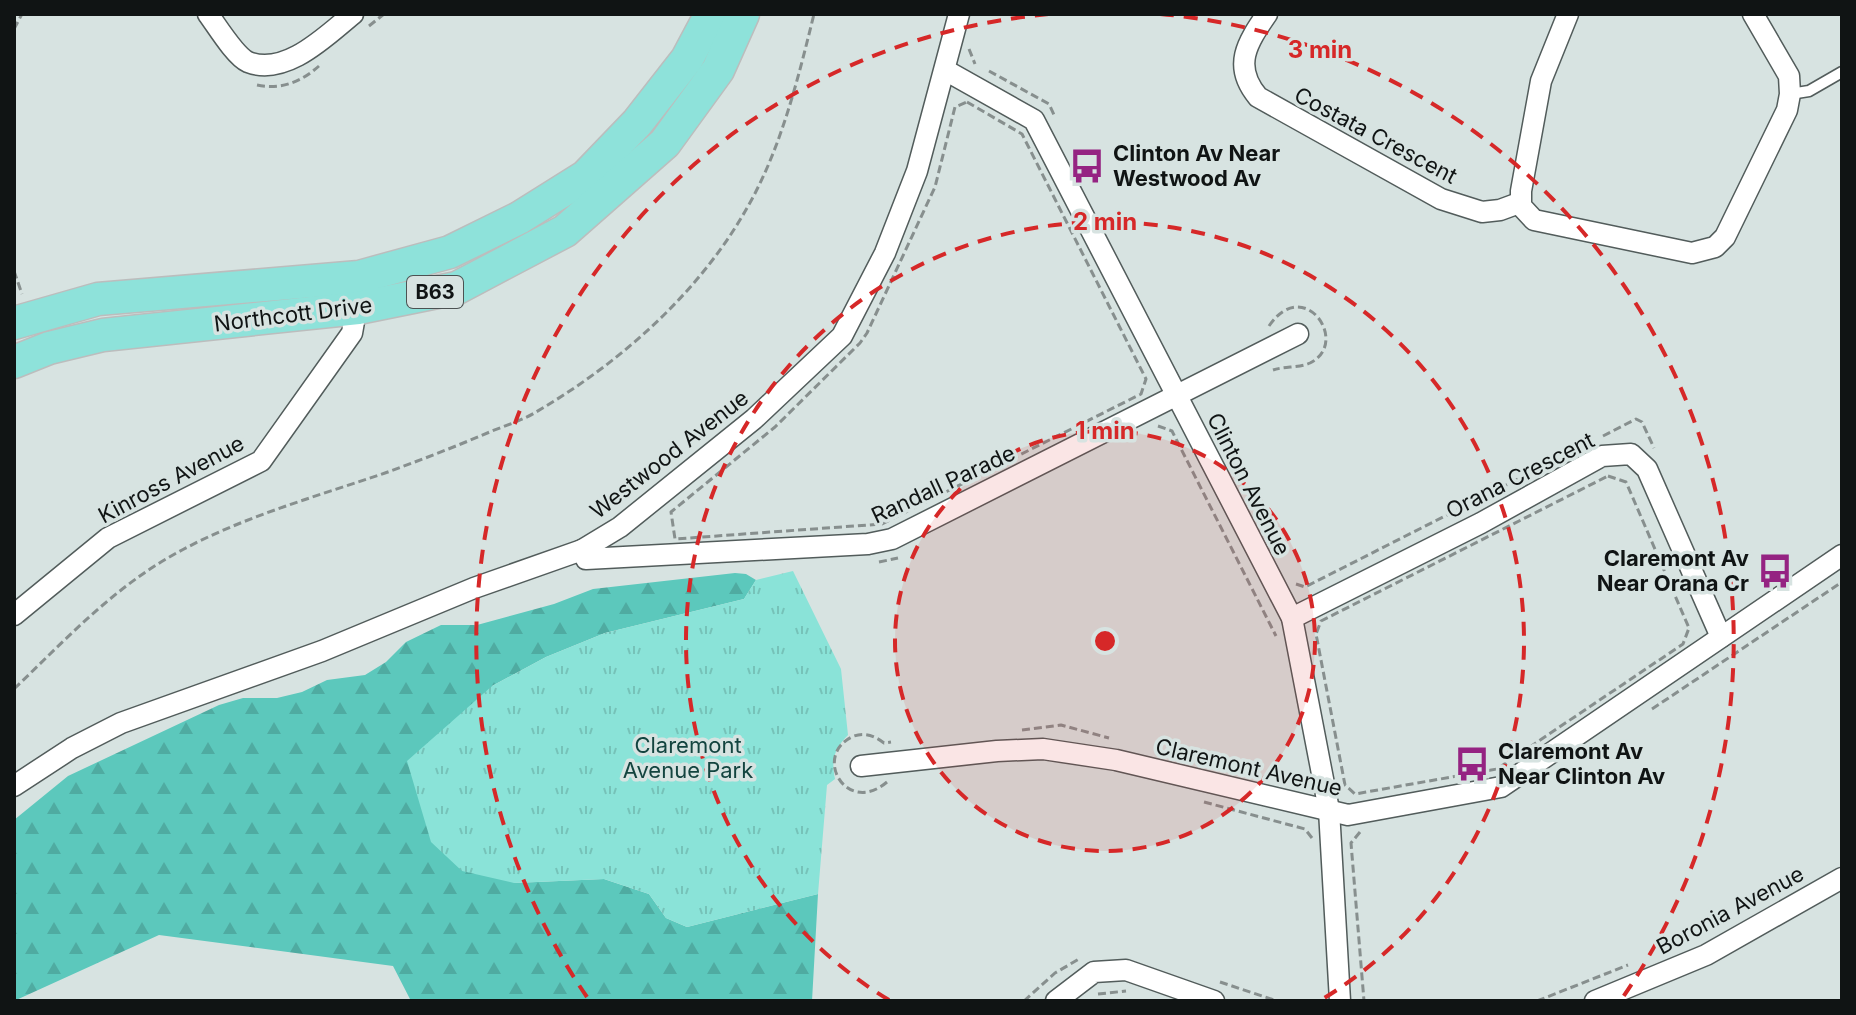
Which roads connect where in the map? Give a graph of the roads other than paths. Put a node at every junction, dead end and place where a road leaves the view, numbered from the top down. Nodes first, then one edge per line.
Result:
1 (208, 14) edge
2 (353, 14) edge
3 (711, 14) edge
4 (743, 14) edge
5 (959, 14) edge
6 (1267, 14) edge
7 (1568, 14) edge
8 (1753, 14) edge
9 (945, 70) junction
10 (1842, 72) edge
11 (1790, 94) junction
12 (1519, 203) junction
13 (358, 292) junction
14 (19, 312) edge
15 (1298, 334) dead end
16 (14, 362) edge
17 (1176, 394) junction
18 (582, 550) junction
19 (1842, 555) edge
20 (14, 615) edge
21 (1292, 618) junction
22 (1721, 637) junction
23 (861, 766) dead end
24 (14, 786) edge
25 (1329, 810) junction
26 (1842, 878) edge
27 (1056, 1001) edge
28 (1214, 1001) edge
29 (1340, 1001) edge
30 (1595, 1001) edge

1 - 2 street
3 - 13 main road, Northcott Drive / B63
4 - 13 main road, Northcott Drive / B63
5 - 9 street, Westwood Avenue
6 - 12 street, Costata Crescent
7 - 12 street
8 - 11 street
9 - 17 street, Clinton Avenue
9 - 18 street, Westwood Avenue
10 - 11 lane
11 - 12 street
13 - 14 main road, Northcott Drive / B63
13 - 16 main road, Northcott Drive / B63
13 - 20 street, Kinross Avenue
15 - 17 street, Randall Parade
17 - 18 street, Randall Parade
17 - 21 street, Clinton Avenue
18 - 24 street, Westwood Avenue
19 - 22 street, Claremont Avenue
21 - 22 street, Orana Crescent
21 - 25 street, Clinton Avenue
22 - 25 street, Claremont Avenue
23 - 25 street, Claremont Avenue
25 - 29 street, Clinton Avenue
26 - 30 street, Boronia Avenue
27 - 28 street

